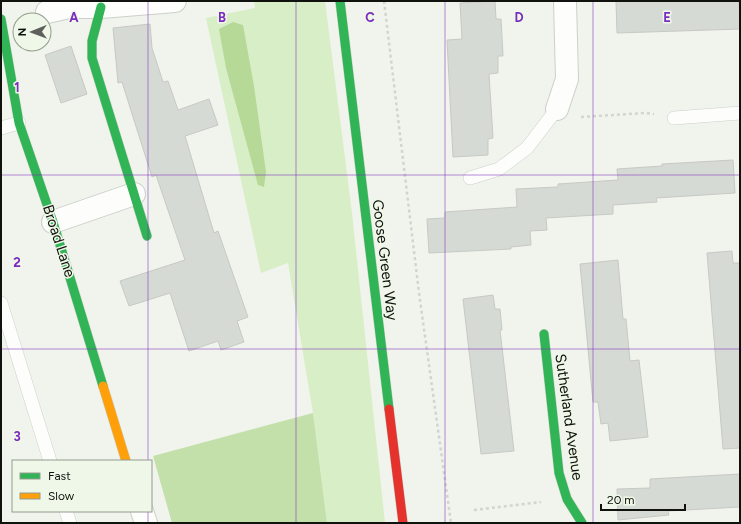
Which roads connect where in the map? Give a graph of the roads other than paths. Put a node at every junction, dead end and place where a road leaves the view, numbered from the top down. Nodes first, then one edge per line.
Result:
1 (175, 1) edge
2 (340, 1) edge
3 (565, 1) edge
4 (101, 7) junction
5 (47, 12) dead end
6 (1, 19) edge
7 (4, 53) edge
8 (557, 109) joint
9 (740, 113) edge
10 (674, 118) road end
11 (18, 124) junction
12 (1, 128) edge
13 (470, 178) dead end
14 (134, 194) junction
15 (53, 222) junction
16 (147, 236) dead end
17 (1, 303) edge
18 (544, 334) dead end
19 (50, 460) edge
20 (126, 460) edge
21 (66, 512) edge
22 (142, 512) edge
23 (70, 523) edge
24 (146, 523) edge
25 (403, 523) edge
26 (582, 523) edge

1 - 4 street
2 - 25 street, Goose Green Way
3 - 8 street
4 - 5 street
4 - 14 street
6 - 7 street, Broad Lane
7 - 11 street, Broad Lane
8 - 13 lane
9 - 10 lane
11 - 12 lane
11 - 15 street, Broad Lane
14 - 15 street
14 - 16 street
15 - 20 street, Broad Lane
17 - 19 lane
18 - 26 street, Sutherland Avenue
21 - 23 lane
22 - 24 street

